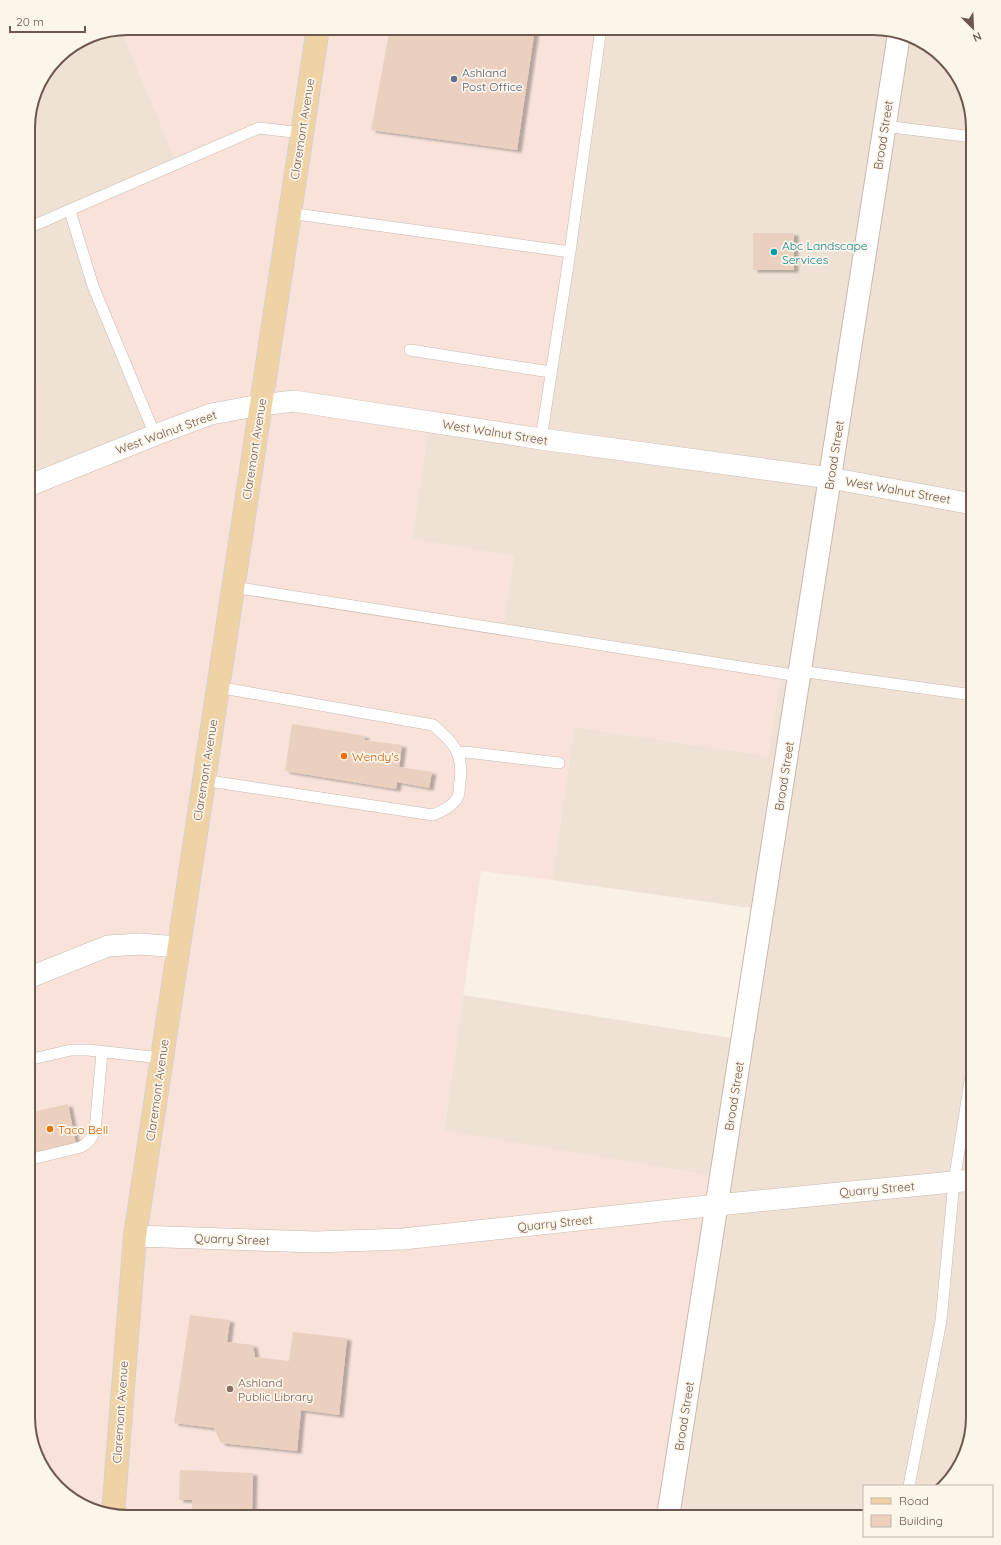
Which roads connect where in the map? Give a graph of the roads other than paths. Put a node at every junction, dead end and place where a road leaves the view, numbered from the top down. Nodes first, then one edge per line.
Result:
1 (317, 35) edge
2 (600, 35) edge
3 (898, 38) edge
4 (884, 126) junction
5 (302, 132) junction
6 (966, 136) edge
7 (70, 211) junction
8 (289, 213) junction
9 (35, 225) edge
10 (570, 252) junction
11 (410, 350) dead end
12 (550, 372) junction
13 (261, 405) junction
14 (155, 435) junction
15 (541, 439) junction
16 (830, 478) junction
17 (35, 483) edge
18 (966, 503) edge
19 (233, 587) junction
20 (800, 673) junction
21 (217, 687) junction
22 (966, 694) edge
23 (458, 753) junction
24 (559, 764) dead end
25 (203, 780) junction
26 (178, 947) junction
27 (35, 975) edge
28 (102, 1052) junction
29 (35, 1058) edge
30 (161, 1058) junction
31 (966, 1155) edge
32 (35, 1158) edge
33 (964, 1181) edge
34 (717, 1205) junction
35 (135, 1236) junction
36 (909, 1485) edge
37 (113, 1509) edge
38 (669, 1510) edge

1 - 5 main road, Claremont Avenue
2 - 10 lane
3 - 4 street, Broad Street
4 - 6 lane
4 - 16 street, Broad Street
5 - 7 lane
5 - 8 main road, Claremont Avenue
7 - 9 lane
7 - 14 lane
8 - 10 lane
8 - 13 main road, Claremont Avenue
10 - 12 lane
11 - 12 lane
12 - 15 lane
13 - 14 street, West Walnut Street
13 - 15 street, West Walnut Street
13 - 19 main road, Claremont Avenue
14 - 17 street, West Walnut Street
15 - 16 street, West Walnut Street
16 - 18 street, West Walnut Street
16 - 20 street, Broad Street
19 - 20 lane
19 - 21 main road, Claremont Avenue
20 - 22 lane
20 - 34 street, Broad Street
21 - 23 lane
21 - 25 main road, Claremont Avenue
23 - 24 lane
23 - 25 lane
25 - 26 main road, Claremont Avenue
26 - 27 street
26 - 30 main road, Claremont Avenue
28 - 29 lane
28 - 30 lane
28 - 32 lane
30 - 35 main road, Claremont Avenue
31 - 33 lane
33 - 34 street, Quarry Street
33 - 36 lane
34 - 35 street, Quarry Street
34 - 38 street, Broad Street
35 - 37 main road, Claremont Avenue

